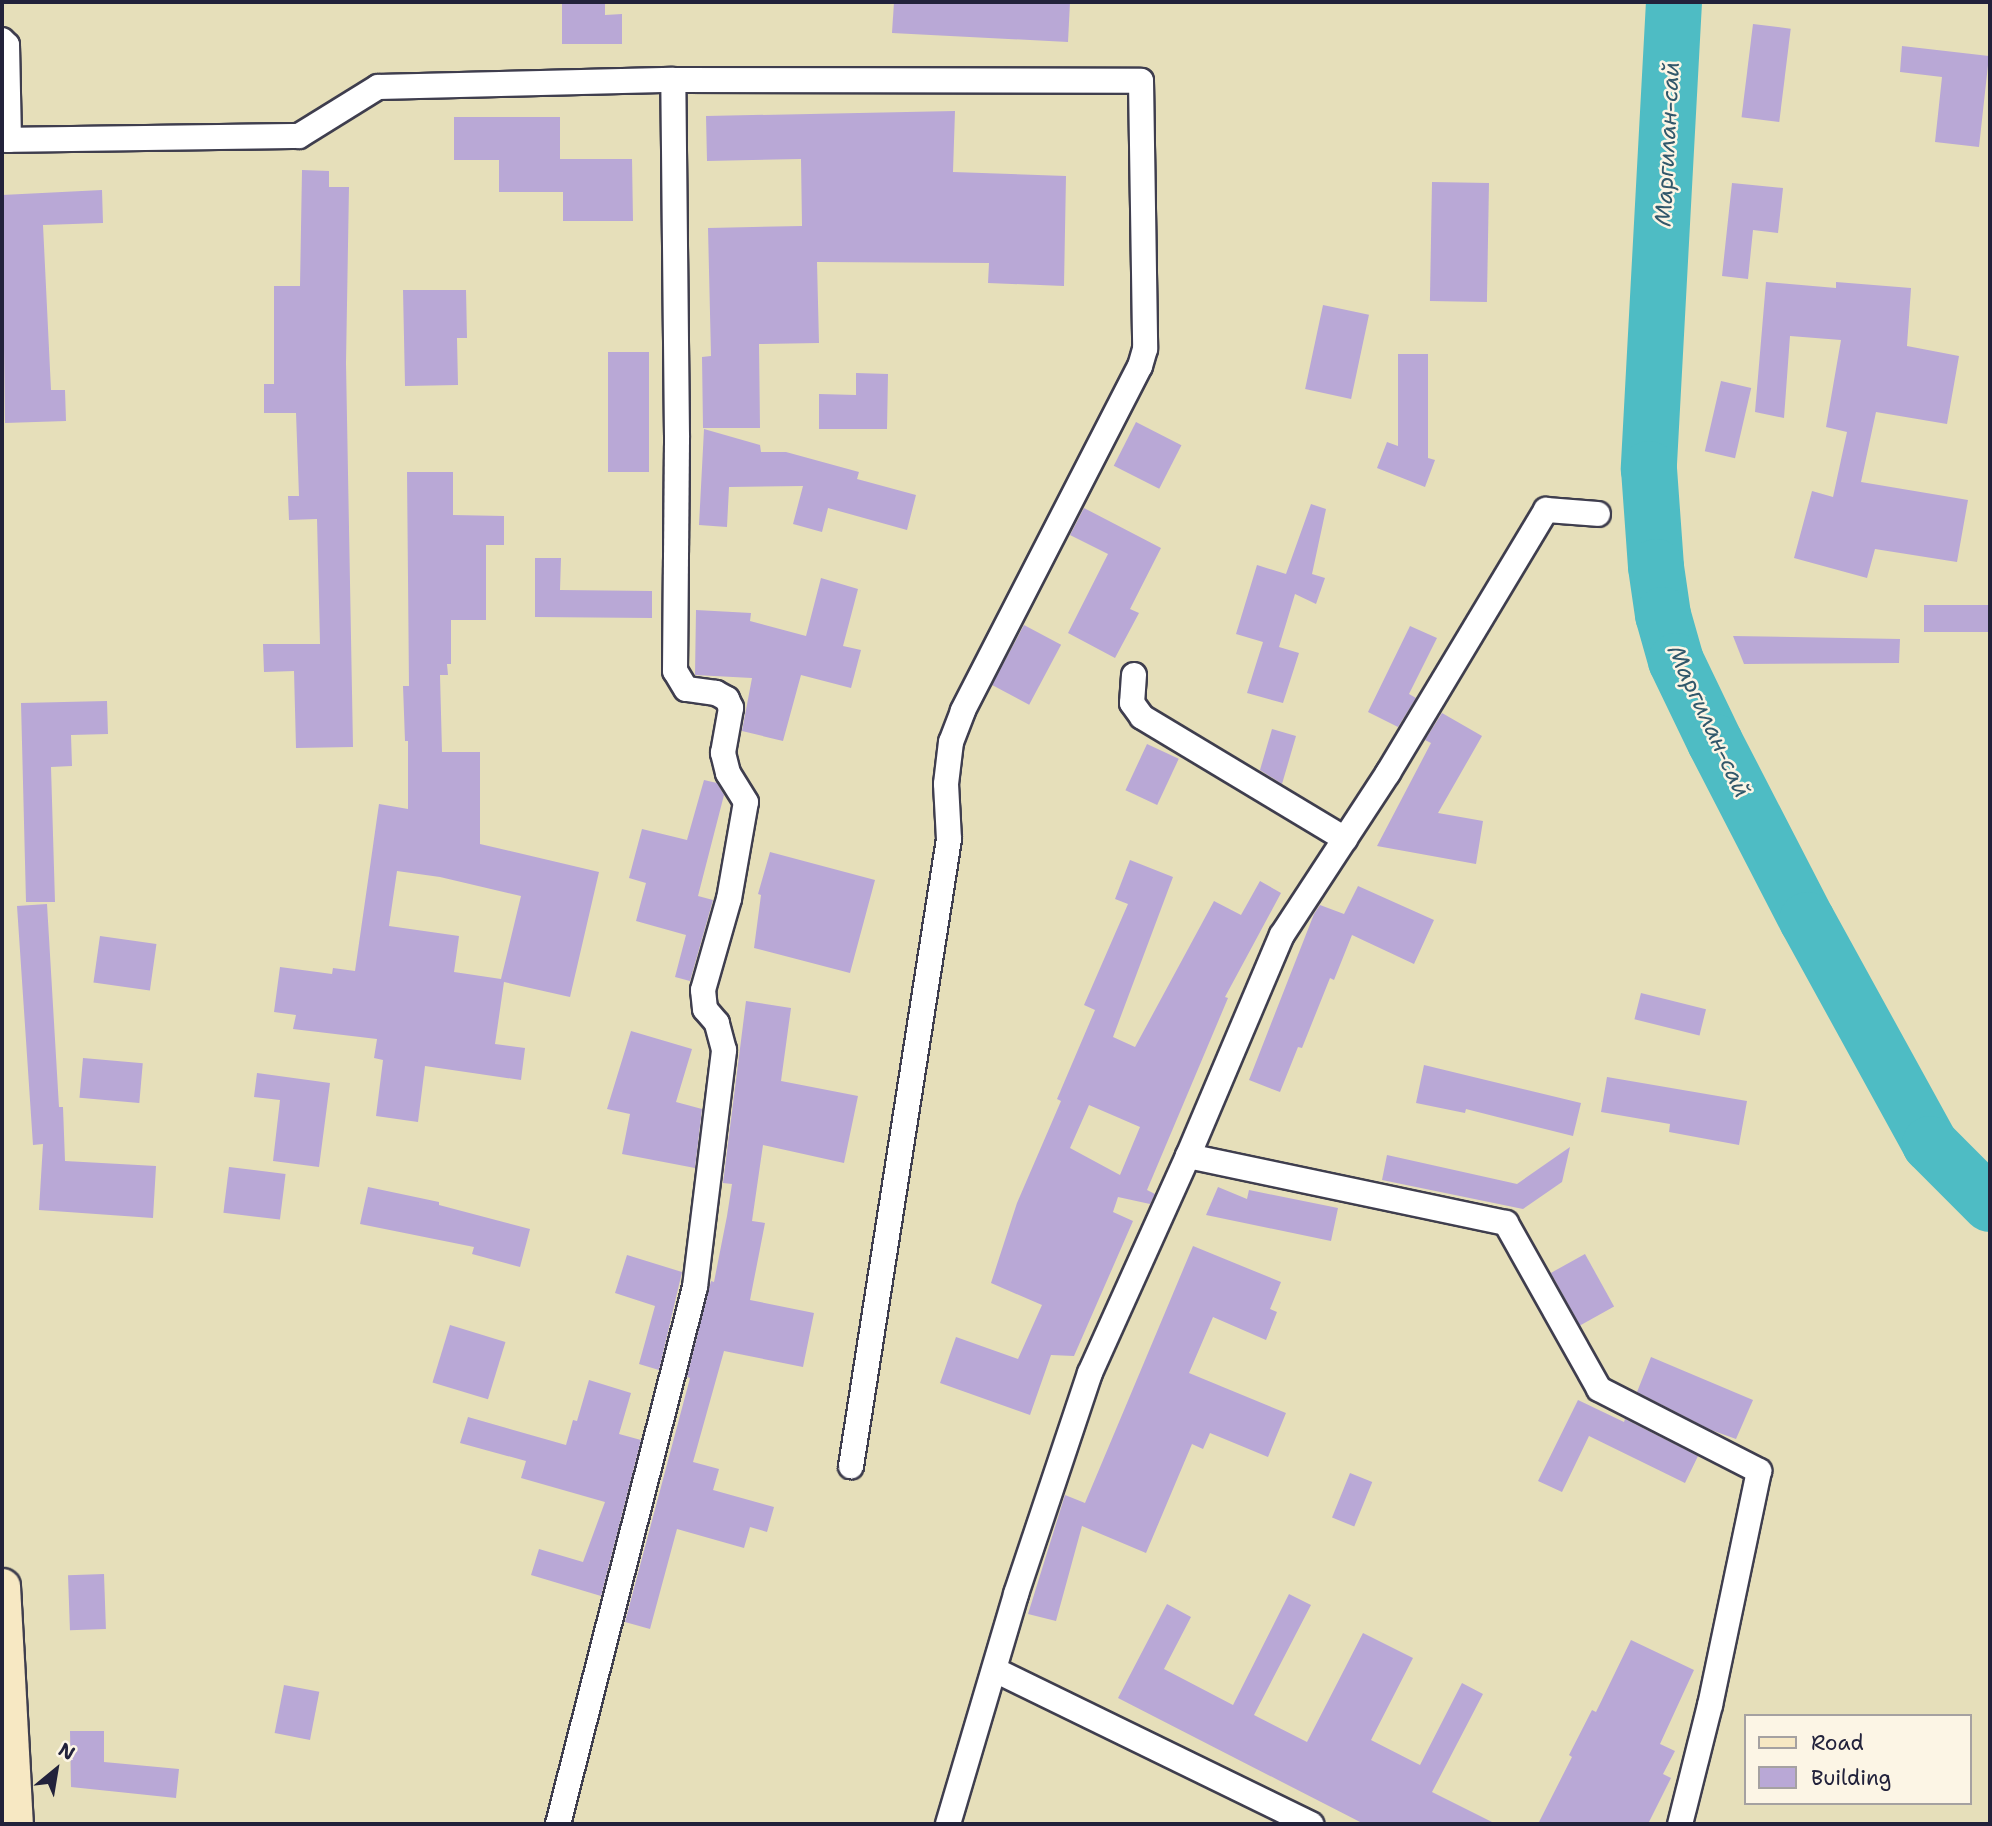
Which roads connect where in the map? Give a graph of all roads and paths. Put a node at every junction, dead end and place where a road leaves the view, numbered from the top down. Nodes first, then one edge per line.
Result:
1 (2, 40) edge
2 (673, 80) junction
3 (6, 140) edge
4 (1598, 514) dead end
5 (1133, 675) dead end
6 (1345, 839) junction
7 (1188, 1156) junction
8 (851, 1466) dead end
9 (2, 1586) edge
10 (995, 1670) junction
11 (15, 1824) edge
12 (558, 1824) edge
13 (948, 1824) edge
14 (1311, 1824) edge
15 (1680, 1824) edge

1 - 3 street
2 - 3 street
2 - 8 street
2 - 12 street
4 - 6 street
5 - 6 street
6 - 7 street
7 - 10 street
7 - 15 street
9 - 11 main road
10 - 13 street
10 - 14 street

